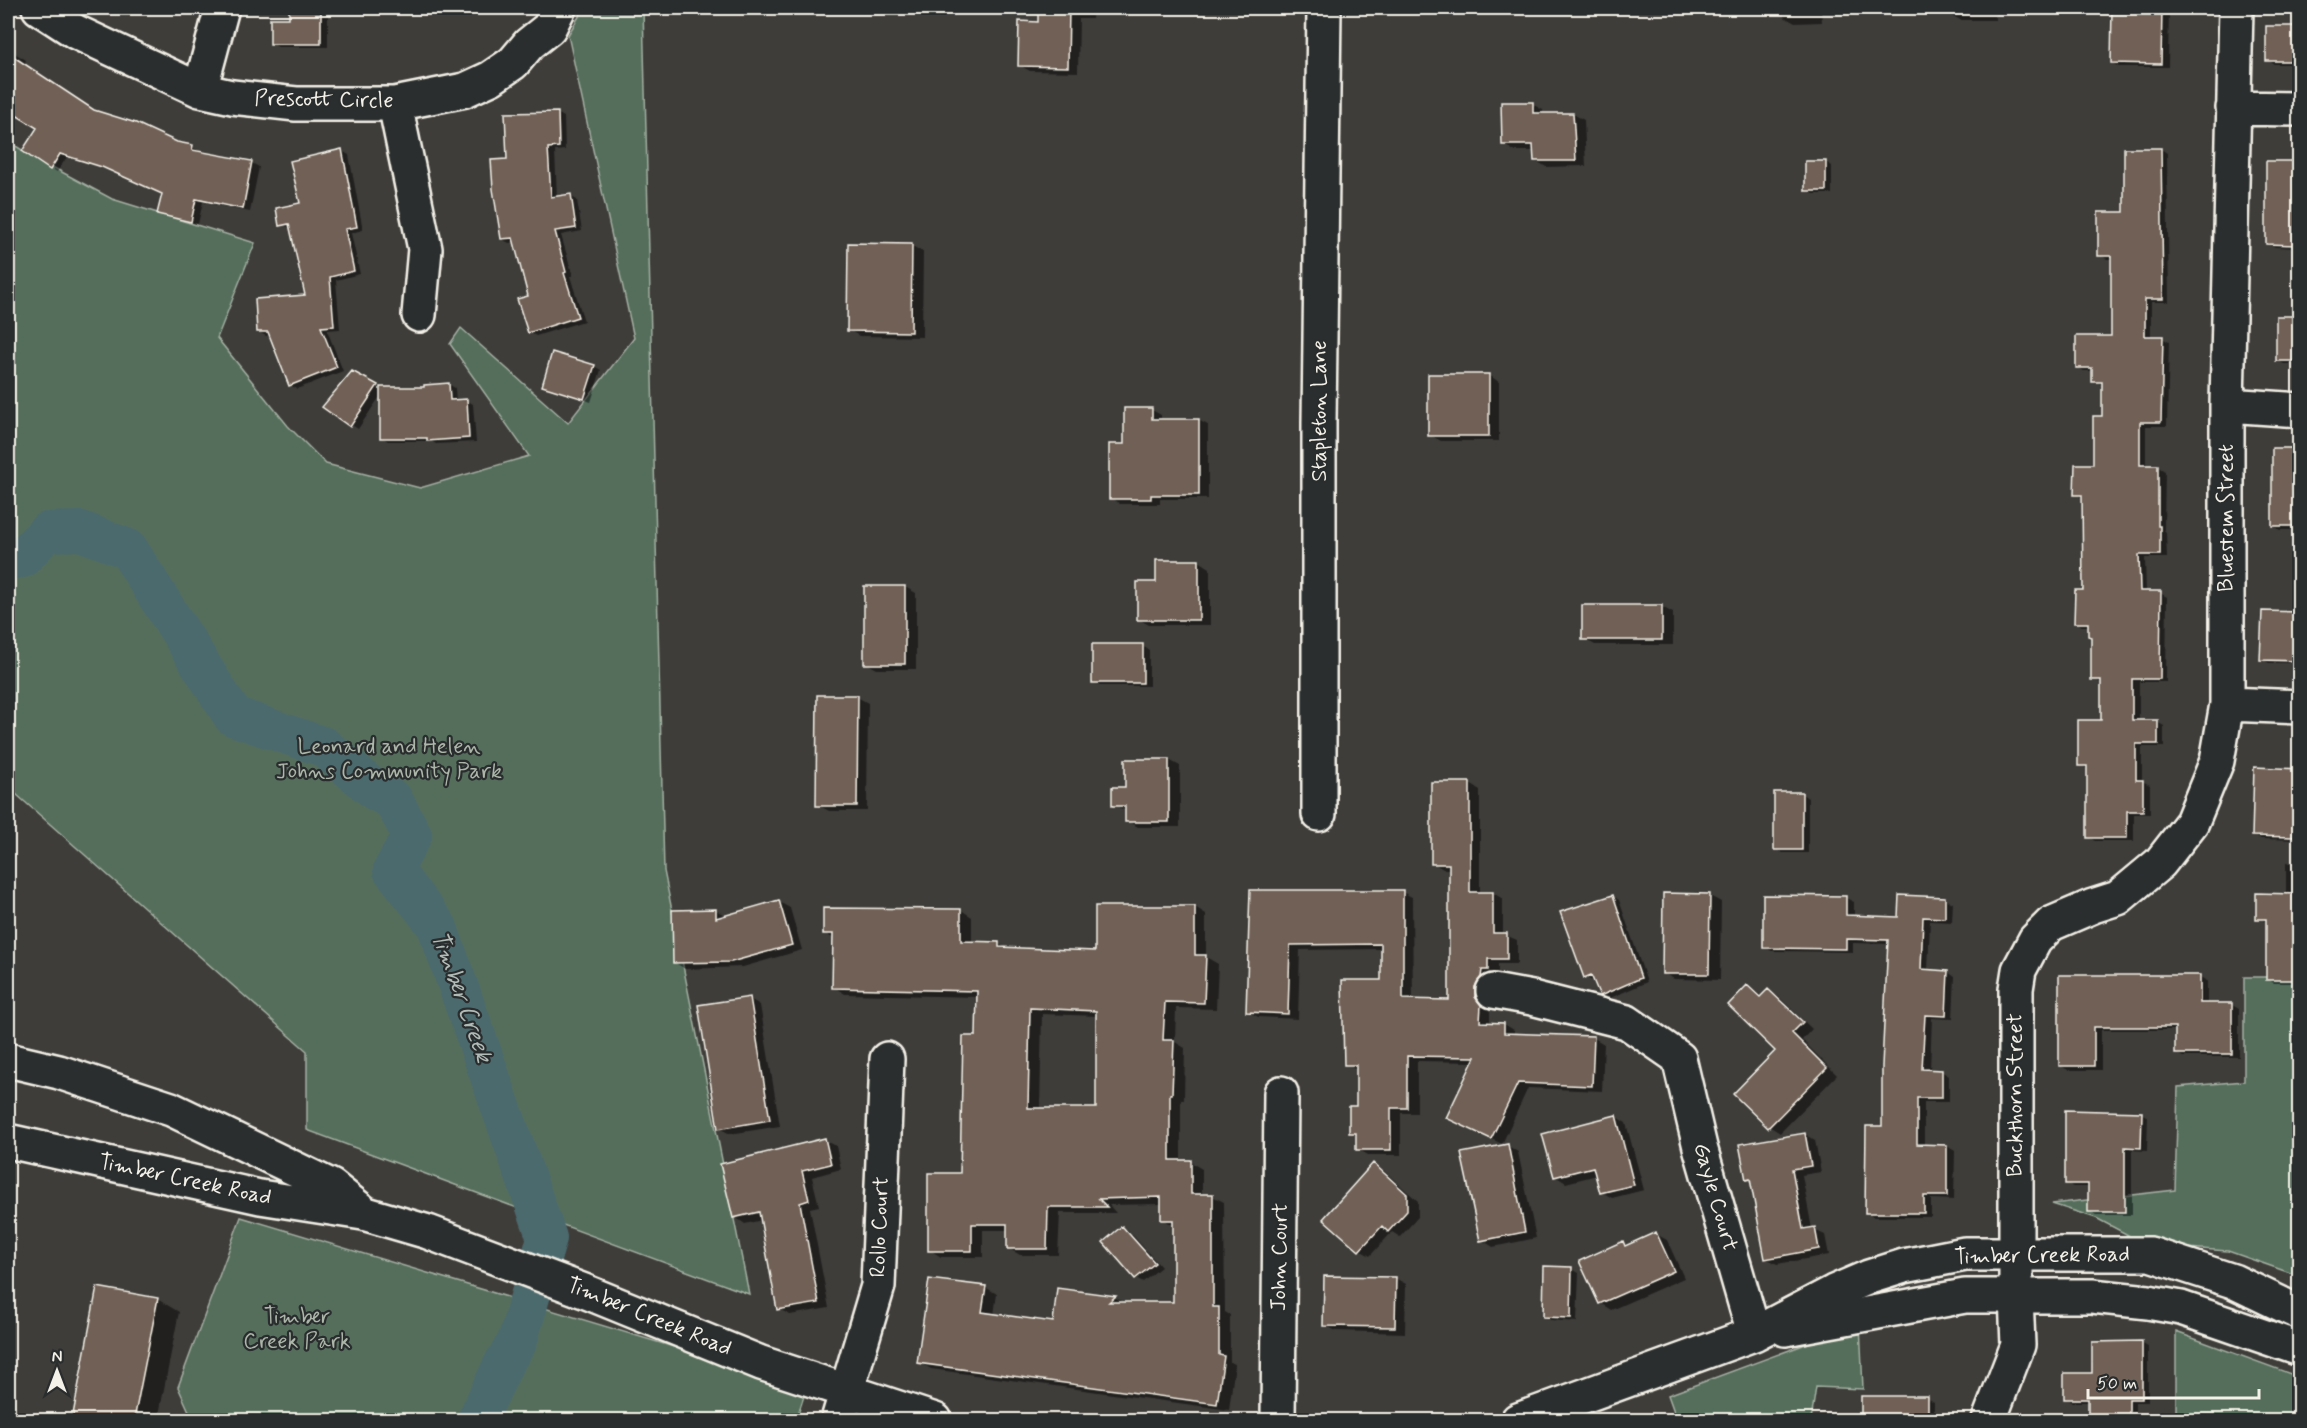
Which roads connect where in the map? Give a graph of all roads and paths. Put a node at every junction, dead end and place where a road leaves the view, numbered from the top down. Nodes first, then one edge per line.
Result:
1 (39, 8) edge
2 (222, 8) edge
3 (559, 8) edge
4 (1324, 8) edge
5 (2236, 8) edge
6 (200, 90) junction
7 (395, 104) junction
8 (2233, 108) junction
9 (2300, 109) edge
10 (419, 315) dead end
11 (2227, 405) junction
12 (2300, 410) edge
13 (2227, 704) junction
14 (2300, 708) edge
15 (1319, 814) dead end
16 (2035, 940) joint
17 (1492, 991) dead end
18 (887, 1059) dead end
19 (8, 1060) edge
20 (1281, 1094) dead end
21 (8, 1141) edge
22 (363, 1213) junction
23 (2016, 1254) junction
24 (2016, 1296) junction
25 (2300, 1313) edge
26 (1754, 1334) junction
27 (2300, 1350) edge
28 (842, 1406) edge
29 (935, 1420) edge
30 (1278, 1420) edge
31 (1518, 1420) edge
32 (1989, 1420) edge

1 - 6 street, Prescott Circle
2 - 6 street
3 - 7 street, Prescott Circle
4 - 15 street, Stapleton Lane
5 - 8 street, Bluestem Street
6 - 7 street, Prescott Circle
7 - 10 street
8 - 9 street
8 - 11 street, Bluestem Street
11 - 12 street
11 - 13 street, Bluestem Street
13 - 14 street
13 - 16 street, Bluestem Street
16 - 23 street, Buckthorn Street
17 - 26 street, Gayle Court
18 - 28 street, Rollo Court
19 - 22 street, Timber Creek Road
20 - 30 street, John Court
21 - 22 street, Timber Creek Road
22 - 28 street, Timber Creek Road
23 - 24 street, Buckthorn Street
23 - 25 street, Timber Creek Road
23 - 26 street, Timber Creek Road
24 - 26 street, Timber Creek Road
24 - 27 street, Timber Creek Road
24 - 32 street, Buckthorn Street
26 - 31 street, Timber Creek Road
28 - 29 street, Timber Creek Road

